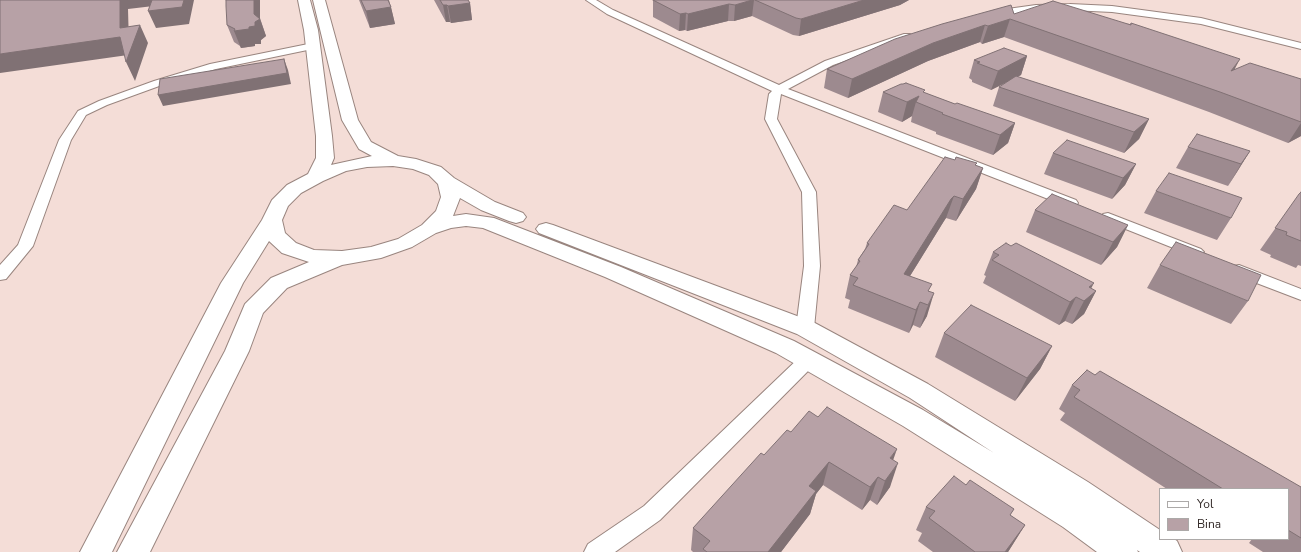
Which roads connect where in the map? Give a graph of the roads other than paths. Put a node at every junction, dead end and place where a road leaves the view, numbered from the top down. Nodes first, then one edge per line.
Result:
1 (304, 0) edge
2 (319, 0) edge
3 (590, 0) edge
4 (985, 15) edge
5 (915, 33) edge
6 (313, 46) junction
7 (1301, 46) edge
8 (780, 90) junction
9 (393, 161) junction
10 (316, 177) junction
11 (447, 182) junction
12 (1083, 208) edge
13 (1098, 213) edge
14 (272, 220) junction
15 (429, 229) junction
16 (1207, 257) edge
17 (342, 258) junction
18 (1229, 265) edge
19 (0, 275) edge
20 (1301, 295) edge
21 (806, 328) junction
22 (808, 360) junction
23 (96, 552) edge
24 (133, 552) edge
25 (596, 552) edge
26 (1122, 552) edge
27 (1166, 552) edge

1 - 6 street
2 - 9 street
3 - 8 street
4 - 7 street
5 - 8 street
6 - 10 street
6 - 19 street
8 - 12 street
8 - 21 street
9 - 10 street
9 - 11 street
10 - 14 street
11 - 15 street
11 - 21 street
13 - 16 street
14 - 17 street
14 - 23 street
15 - 17 street
15 - 22 street
17 - 24 street
18 - 20 street
21 - 27 street
22 - 25 street
22 - 26 street

